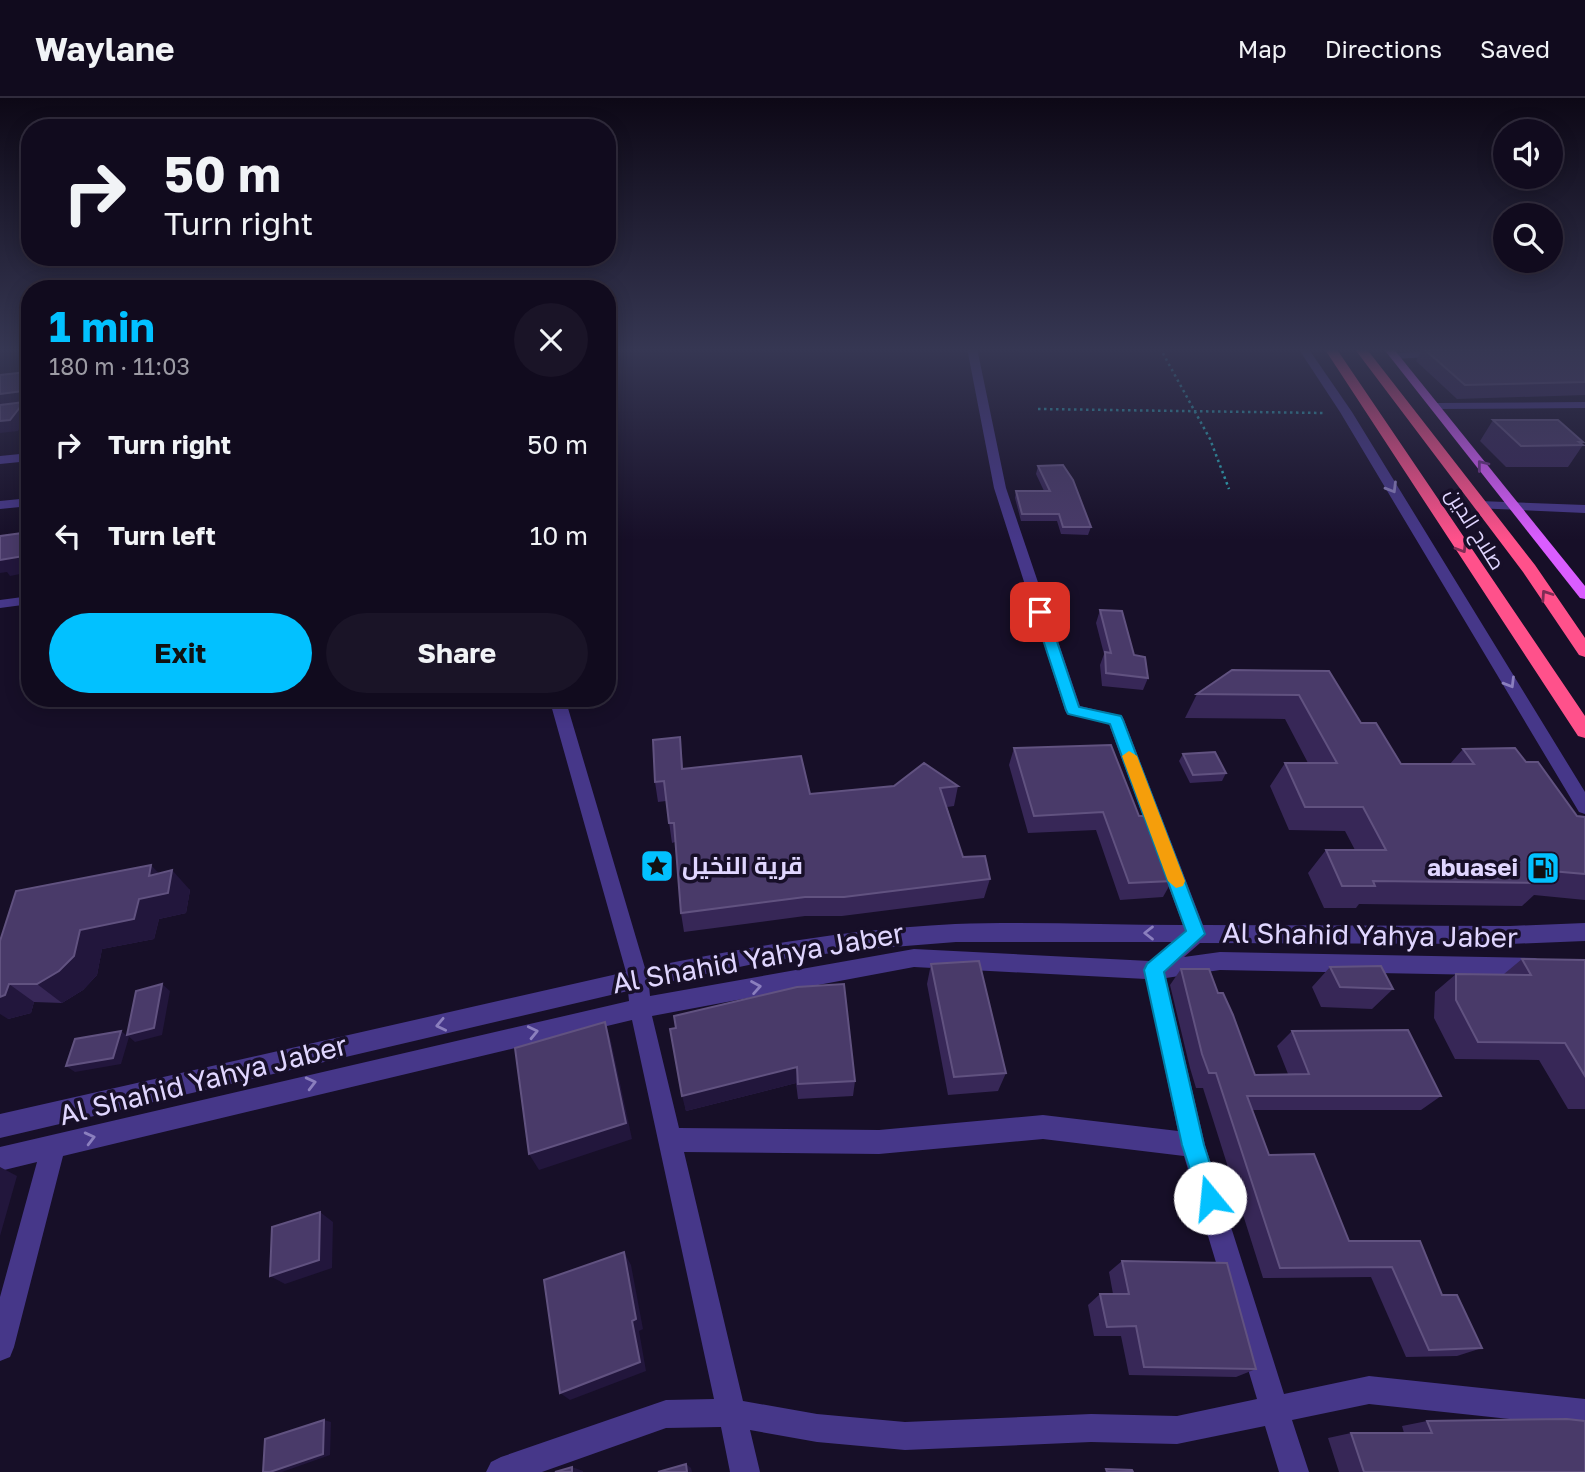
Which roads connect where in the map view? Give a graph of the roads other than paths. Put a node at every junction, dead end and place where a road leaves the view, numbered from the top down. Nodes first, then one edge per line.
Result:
1 (985, 412) edge
2 (1346, 412) edge
3 (1373, 412) edge
4 (1409, 412) edge
5 (1441, 412) edge
6 (1388, 434) junction
7 (1371, 454) junction
8 (21, 458) edge
9 (0, 460) edge
10 (21, 503) edge
11 (0, 505) edge
12 (1479, 505) junction
13 (1515, 507) junction
14 (1585, 509) edge
15 (1585, 595) edge
16 (21, 601) edge
17 (0, 604) edge
18 (1585, 651) edge
19 (560, 707) edge
20 (1585, 731) edge
21 (1585, 807) edge
22 (1585, 933) edge
23 (1196, 934) junction
24 (1558, 968) edge
25 (1154, 970) junction
26 (638, 979) junction
27 (640, 1008) junction
28 (0, 1126) edge
29 (670, 1140) junction
30 (1193, 1145) junction
31 (53, 1147) junction
32 (0, 1159) edge
33 (0, 1347) edge
34 (1276, 1411) junction
35 (732, 1413) junction
36 (1585, 1413) edge
37 (501, 1472) edge
38 (745, 1472) edge
39 (1294, 1472) edge

1 - 23 street
2 - 7 street
3 - 6 highway, صلاح الدين
4 - 12 highway, صلاح الدين
13 -> 5 main road
6 - 7 street
6 -> 20 highway, صلاح الدين
7 -> 21 street
8 - 9 street
10 - 11 street
12 - 13 street
18 -> 12 highway, صلاح الدين
13 - 14 street
13 - 15 main road
16 - 17 street
19 - 26 street
22 - 23 street, Al Shahid Yahya Jaber
23 - 25 street
23 -> 26 street, Al Shahid Yahya Jaber
24 - 25 street, Al Shahid Yahya Jaber
27 -> 25 street, Al Shahid Yahya Jaber
25 - 30 street
26 - 27 street
26 -> 28 street, Al Shahid Yahya Jaber
27 - 29 street
31 -> 27 street, Al Shahid Yahya Jaber
29 - 30 street
29 - 35 street
30 - 34 street
31 - 32 street, Al Shahid Yahya Jaber
31 - 33 street
34 - 35 street
34 - 36 street
34 - 39 street
35 - 37 street
35 - 38 street

